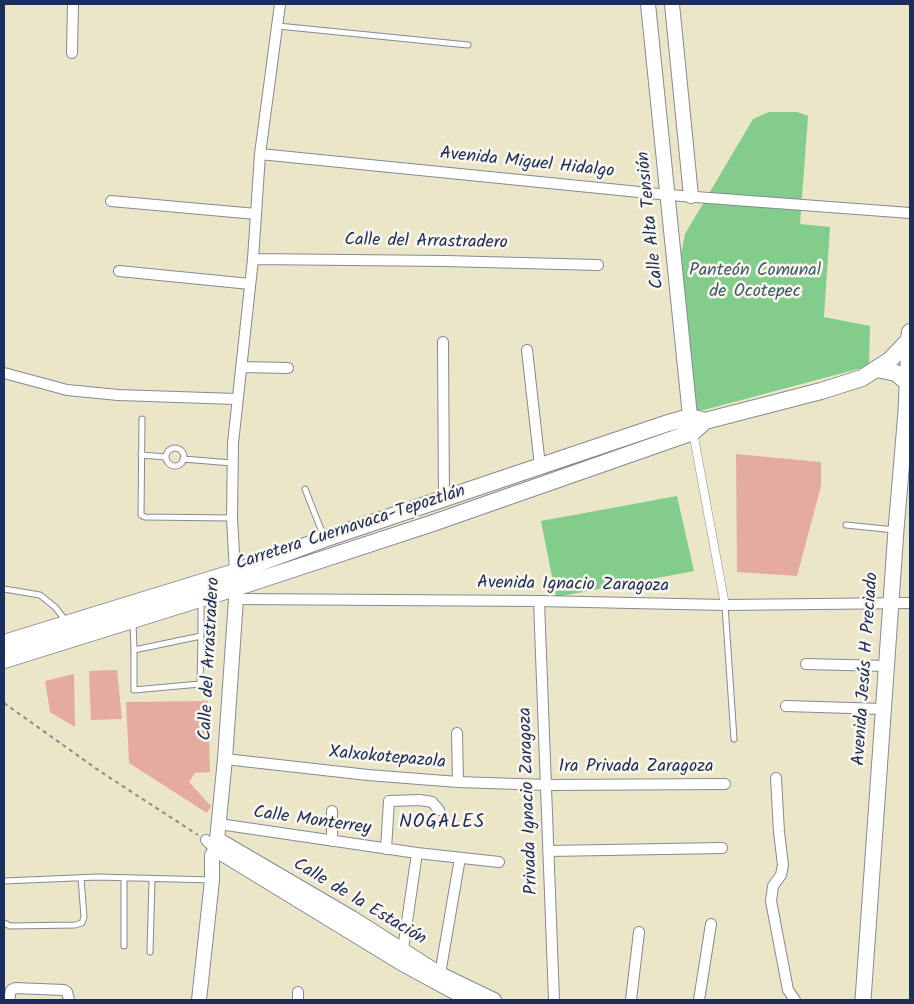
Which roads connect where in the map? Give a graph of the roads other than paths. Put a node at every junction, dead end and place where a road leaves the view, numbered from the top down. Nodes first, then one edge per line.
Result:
1 (73, 4) edge
2 (280, 4) edge
3 (648, 4) edge
4 (672, 4) edge
5 (278, 26) junction
6 (674, 30) junction
7 (651, 31) junction
8 (468, 45) dead end
9 (72, 53) dead end
10 (657, 87) junction
11 (682, 100) junction
12 (260, 154) junction
13 (669, 195) junction
14 (691, 196) junction
15 (111, 201) dead end
16 (910, 213) edge
17 (256, 214) junction
18 (253, 259) junction
19 (598, 265) dead end
20 (120, 271) dead end
21 (250, 284) junction
22 (910, 336) edge
23 (443, 342) dead end
24 (526, 350) dead end
25 (241, 367) junction
26 (288, 368) dead end
27 (877, 369) junction
28 (4, 373) edge
29 (908, 382) junction
30 (236, 399) junction
31 (908, 412) edge
32 (142, 419) dead end
33 (696, 423) junction
34 (141, 455) junction
35 (166, 456) junction
36 (184, 459) junction
37 (232, 464) junction
38 (540, 466) junction
39 (305, 489) dead end
40 (444, 500) junction
41 (232, 518) junction
42 (846, 525) dead end
43 (896, 530) junction
44 (324, 539) junction
45 (235, 587) junction
46 (4, 588) edge
47 (201, 599) junction
48 (539, 601) junction
49 (892, 602) junction
50 (910, 603) edge
51 (725, 605) junction
52 (133, 620) junction
53 (67, 623) junction
54 (201, 636) junction
55 (4, 643) edge
56 (134, 650) junction
57 (4, 660) edge
58 (806, 664) dead end
59 (886, 666) junction
60 (786, 706) dead end
61 (883, 709) junction
62 (457, 733) dead end
63 (734, 740) dead end
64 (225, 759) junction
65 (776, 778) dead end
66 (458, 782) junction
67 (725, 784) dead end
68 (547, 785) junction
69 (439, 810) dead end
70 (332, 811) dead end
71 (219, 824) junction
72 (332, 841) junction
73 (213, 843) junction
74 (722, 848) dead end
75 (386, 849) junction
76 (548, 851) junction
77 (418, 853) junction
78 (460, 858) junction
79 (500, 862) dead end
80 (81, 878) junction
81 (124, 878) junction
82 (152, 879) junction
83 (212, 880) junction
84 (4, 881) edge
85 (4, 923) edge
86 (712, 924) dead end
87 (639, 932) dead end
88 (124, 946) dead end
89 (150, 952) dead end
90 (402, 957) junction
91 (440, 974) junction
92 (9, 1000) edge
93 (69, 1000) edge
94 (199, 1000) edge
95 (469, 1000) edge
96 (494, 1000) edge
97 (554, 1000) edge
98 (631, 1000) edge
99 (699, 1000) edge
100 (795, 1000) edge
101 (863, 1000) edge

1 - 9 street
2 - 5 street, Calle del Arrastradero
3 - 7 street, Calle Alta Tensión
4 - 6 street
5 - 8 lane
5 - 12 street, Calle del Arrastradero
6 - 7 street
6 - 11 street
7 - 10 street, Calle Alta Tensión
10 - 11 street
10 - 13 street, Calle Alta Tensión
11 - 14 street
12 - 13 street, Avenida Miguel Hidalgo
12 - 17 street, Calle del Arrastradero
13 - 14 street, Avenida Miguel Hidalgo
13 - 33 street, Calle Alta Tensión
14 - 16 street, Avenida Miguel Hidalgo
15 - 17 street
17 - 18 street, Calle del Arrastradero
18 - 19 street, Calle del Arrastradero
18 - 21 street, Calle del Arrastradero
20 - 21 street
21 - 25 street, Calle del Arrastradero
22 - 27 main road, Carretera Cuernavaca-Tepoztlán
22 - 29 main road, Avenida Jesús H Preciado
23 - 40 street
24 - 38 street
25 - 26 street
25 - 30 street, Calle del Arrastradero
27 - 29 main road
27 - 33 main road, Carretera Cuernavaca-Tepoztlán
28 - 30 street
29 - 31 main road, Avenida Jesús H Preciado
30 - 37 street, Calle del Arrastradero
31 - 43 main road, Avenida Jesús H Preciado
32 - 34 lane
33 - 38 main road, Carretera Cuernavaca-Tepoztlán
33 - 45 main road, Carretera Cuernavaca-Tepoztlán
33 - 51 street
34 - 35 lane
34 - 41 lane
35 - 36 lane
35 - 36 lane
36 - 37 lane
37 - 41 street, Calle del Arrastradero
38 - 40 main road, Carretera Cuernavaca-Tepoztlán
39 - 44 lane
40 - 44 main road, Carretera Cuernavaca-Tepoztlán
41 - 45 street, Calle del Arrastradero
42 - 43 lane
43 - 49 main road, Avenida Jesús H Preciado
44 - 45 main road, Carretera Cuernavaca-Tepoztlán
45 - 47 main road, Carretera Cuernavaca-Tepoztlán
45 - 48 street, Avenida Ignacio Zaragoza
45 - 53 main road, Carretera Cuernavaca-Tepoztlán
45 - 64 street, Calle del Arrastradero
46 - 53 lane
47 - 52 main road, Carretera Cuernavaca-Tepoztlán
47 - 54 lane
48 - 51 street, Avenida Ignacio Zaragoza
48 - 68 street, Privada Ignacio Zaragoza
49 - 50 street, Avenida Ignacio Zaragoza
49 - 51 street, Avenida Ignacio Zaragoza
49 - 59 main road, Avenida Jesús H Preciado
51 - 63 lane
52 - 56 lane
52 - 57 main road, Carretera Cuernavaca-Tepoztlán
53 - 55 main road, Carretera Cuernavaca-Tepoztlán
54 - 56 lane
54 - 56 lane
58 - 59 street
59 - 61 main road, Avenida Jesús H Preciado
60 - 61 street
61 - 101 main road, Avenida Jesús H Preciado
62 - 66 street
64 - 66 street, Xalxokotepazola
64 - 71 street, Calle del Arrastradero
65 - 100 street
66 - 68 street, Xalxokotepazola
67 - 68 street, 1ra Privada Zaragoza
68 - 76 street, Privada Ignacio Zaragoza
69 - 75 street
70 - 72 street
71 - 72 street, Calle Monterrey
71 - 73 street, Calle del Arrastradero
72 - 75 street, Calle Monterrey
73 - 83 street, Calle del Arrastradero
73 - 90 street, Calle de la Estación
74 - 76 street
75 - 77 street, Calle Monterrey
76 - 97 street, Privada Ignacio Zaragoza
77 - 78 street, Calle Monterrey
77 - 90 street
78 - 79 street, Calle Monterrey
78 - 91 street
80 - 81 lane
80 - 84 lane
80 - 85 lane
81 - 82 lane
81 - 88 lane
82 - 83 lane
82 - 89 lane
83 - 94 street, Calle del Arrastradero
86 - 99 street
87 - 98 street
90 - 91 street, Calle de la Estación
90 - 95 street, Calle de la Estación
91 - 96 street, Calle de la Estación
92 - 93 street

